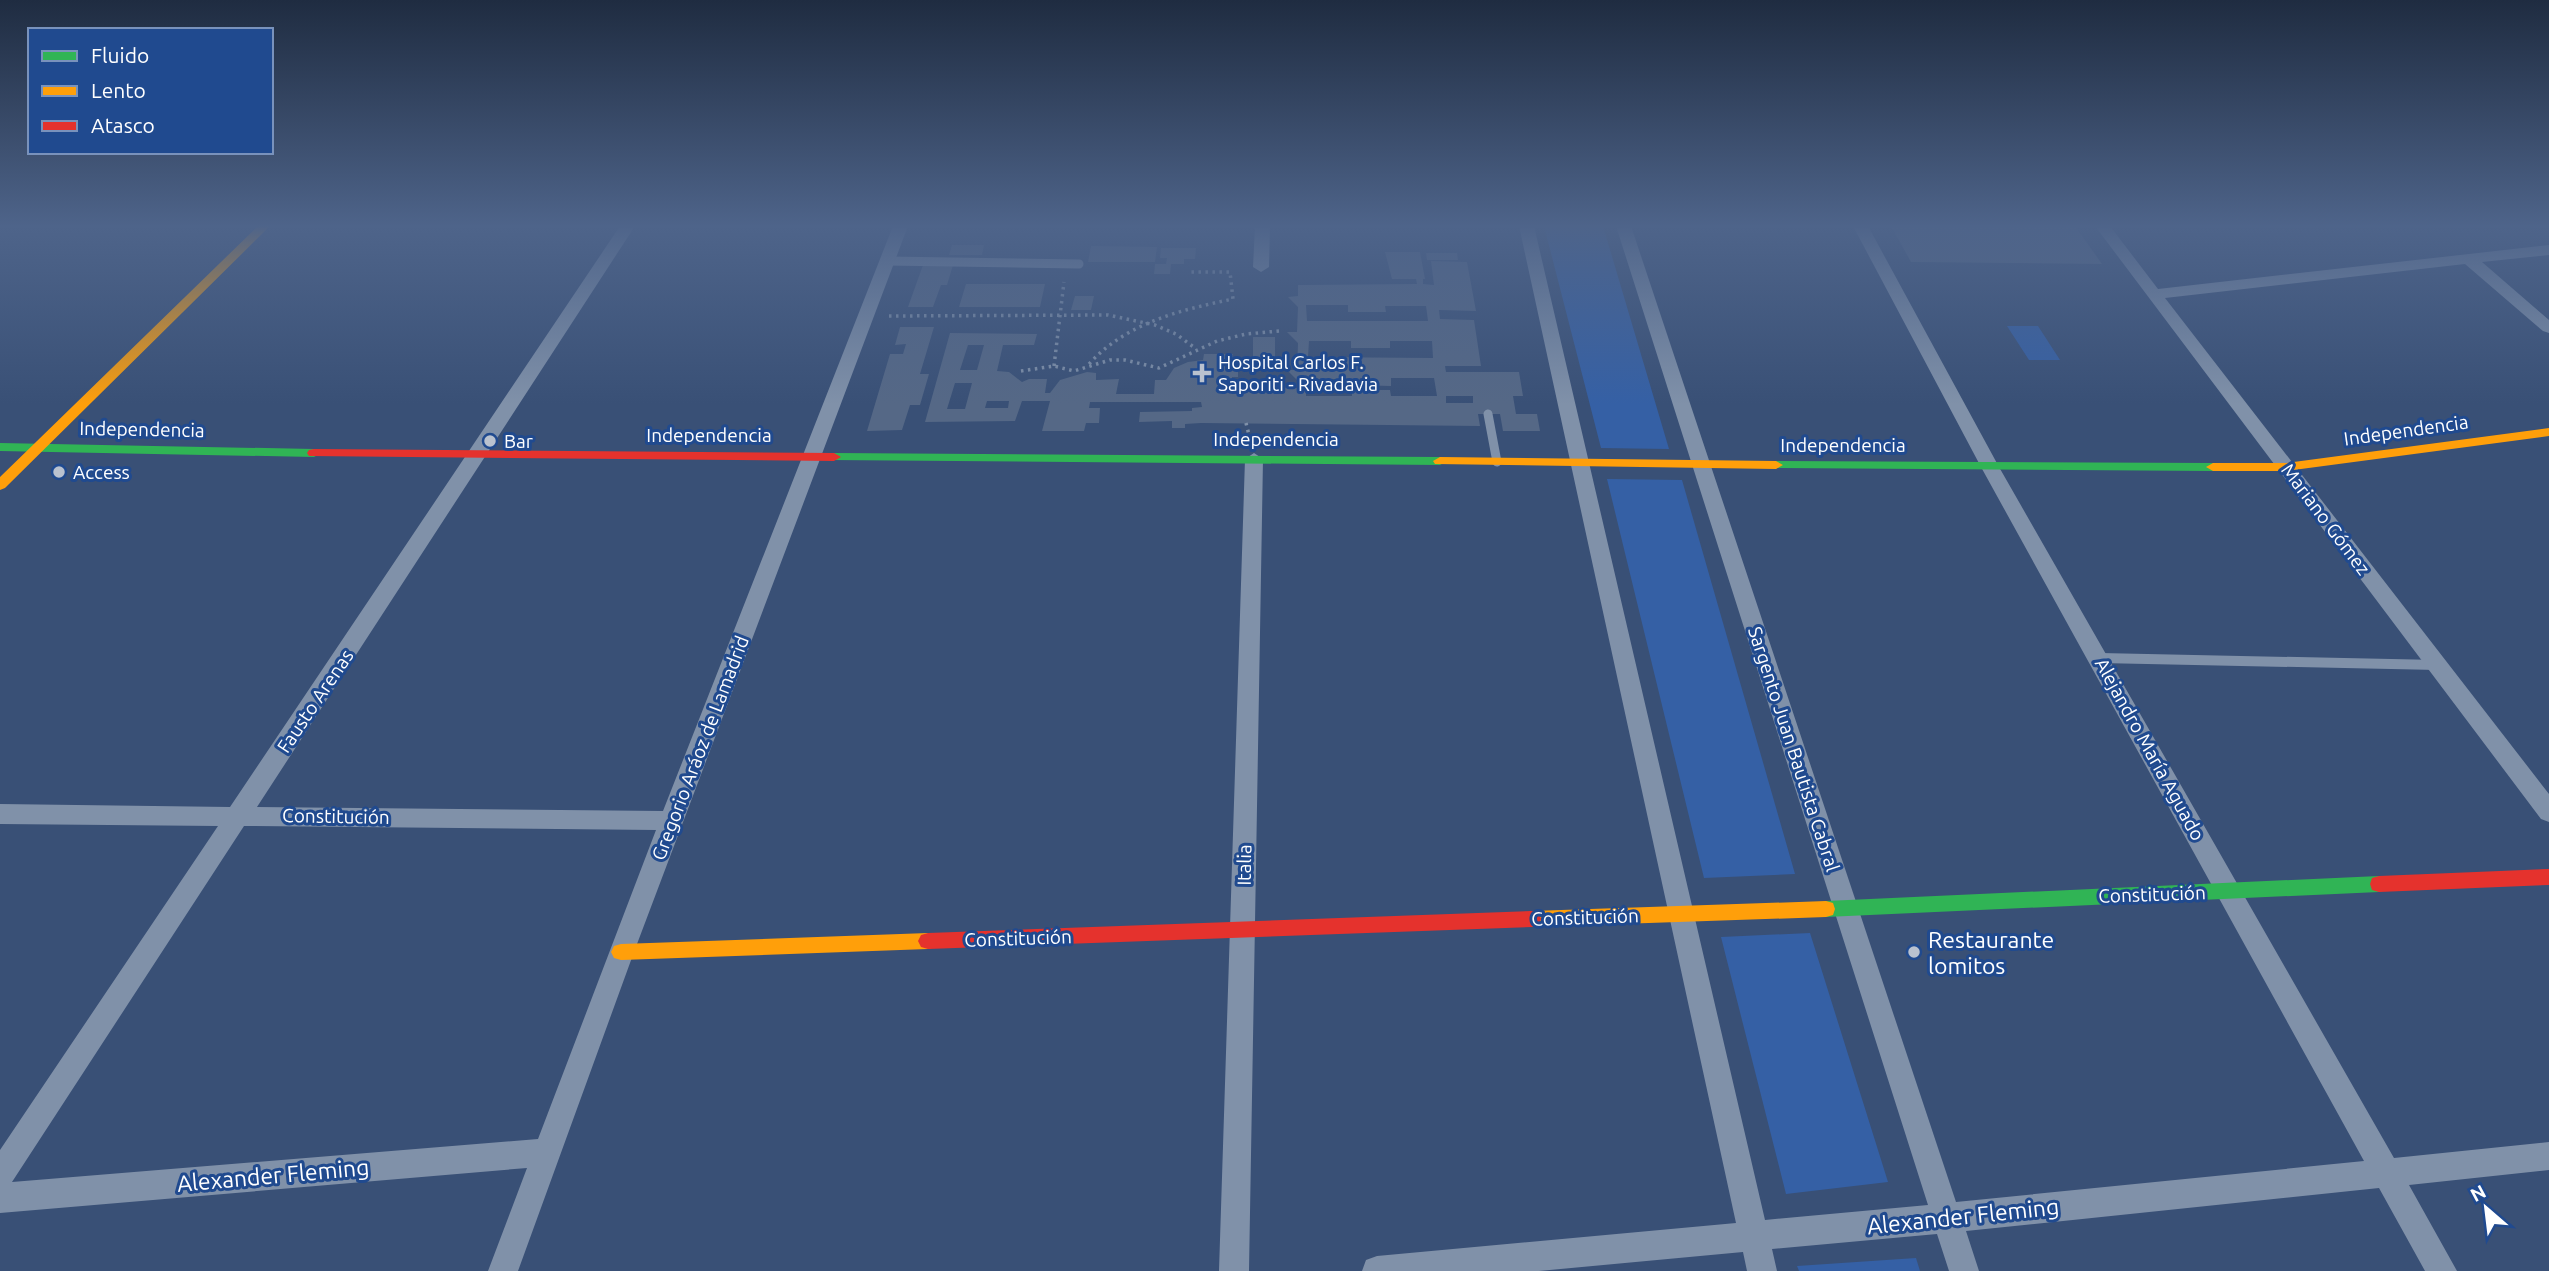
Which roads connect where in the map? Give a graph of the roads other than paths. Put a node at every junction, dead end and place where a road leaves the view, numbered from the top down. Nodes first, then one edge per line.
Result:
1 (204, 285) edge
2 (589, 285) edge
3 (879, 285) edge
4 (1539, 285) edge
5 (1643, 285) edge
6 (1892, 285) edge
7 (2148, 285) edge
8 (2233, 285) edge
9 (2500, 285) edge
10 (2155, 294) junction
11 (2549, 328) edge
12 (1488, 414) dead end
13 (2549, 432) edge
14 (0, 447) edge
15 (37, 448) junction
16 (478, 456) junction
17 (814, 456) junction
18 (1254, 459) junction
19 (1497, 462) junction
20 (1579, 463) junction
21 (1703, 465) junction
22 (1990, 467) junction
23 (2286, 467) junction
24 (0, 485) edge
25 (2100, 658) junction
26 (2438, 665) junction
27 (2549, 812) edge
28 (0, 814) edge
29 (240, 815) junction
30 (671, 821) junction
31 (2549, 877) edge
32 (2230, 891) junction
33 (1845, 908) junction
34 (1679, 913) junction
35 (1242, 930) junction
36 (621, 952) junction
37 (546, 1152) junction
38 (2549, 1156) edge
39 (2386, 1173) junction
40 (0, 1175) edge
41 (0, 1199) edge
42 (1947, 1218) junction
43 (1754, 1236) junction
44 (503, 1271) edge
45 (1234, 1271) edge
46 (1377, 1271) edge
47 (1762, 1271) edge
48 (1964, 1271) edge
49 (2442, 1271) edge

1 - 15 street
2 - 16 street, Fausto Arenas
3 - 17 street, Gregorio Aráoz de Lamadrid
4 - 20 street
5 - 21 street, Sargento Juan Bautista Cabral
6 - 22 street, Alejandro María Aguado
7 - 10 street, Mariano Gómez
8 - 10 street
9 - 11 street
10 - 23 street, Mariano Gómez
12 - 19 lane
13 - 23 street, Independencia
14 - 15 street, Independencia
15 - 16 street, Independencia
15 - 24 street
16 - 17 street, Independencia
16 - 29 street, Fausto Arenas
17 - 18 street, Independencia
17 - 30 street, Gregorio Aráoz de Lamadrid
18 - 19 street, Independencia
18 - 35 street, Italia
19 - 20 street, Independencia
20 - 21 street, Independencia
20 - 34 street
21 - 22 street, Independencia
21 - 33 street, Sargento Juan Bautista Cabral
22 - 23 street, Independencia
22 - 25 street, Alejandro María Aguado
23 - 26 street, Mariano Gómez
25 - 26 lane
25 - 32 street, Alejandro María Aguado
26 - 27 street, Mariano Gómez
28 - 29 street, Constitución
29 - 30 street, Constitución
29 - 40 street, Fausto Arenas
30 - 36 street, Gregorio Aráoz de Lamadrid
31 - 32 street, Constitución
32 - 33 street, Constitución
32 - 39 street, Alejandro María Aguado
33 - 34 street, Constitución
33 - 42 street, Sargento Juan Bautista Cabral
34 - 35 street, Constitución
34 - 43 street
35 - 36 street, Constitución
35 - 45 street, Italia
36 - 37 street, Gregorio Aráoz de Lamadrid
37 - 41 street, Alexander Fleming
37 - 44 street, Gregorio Aráoz de Lamadrid
38 - 39 street, Alexander Fleming
39 - 42 street, Alexander Fleming
39 - 49 street, Alejandro María Aguado
42 - 43 street, Alexander Fleming
42 - 48 street, Sargento Juan Bautista Cabral
43 - 46 street, Alexander Fleming
43 - 47 street

